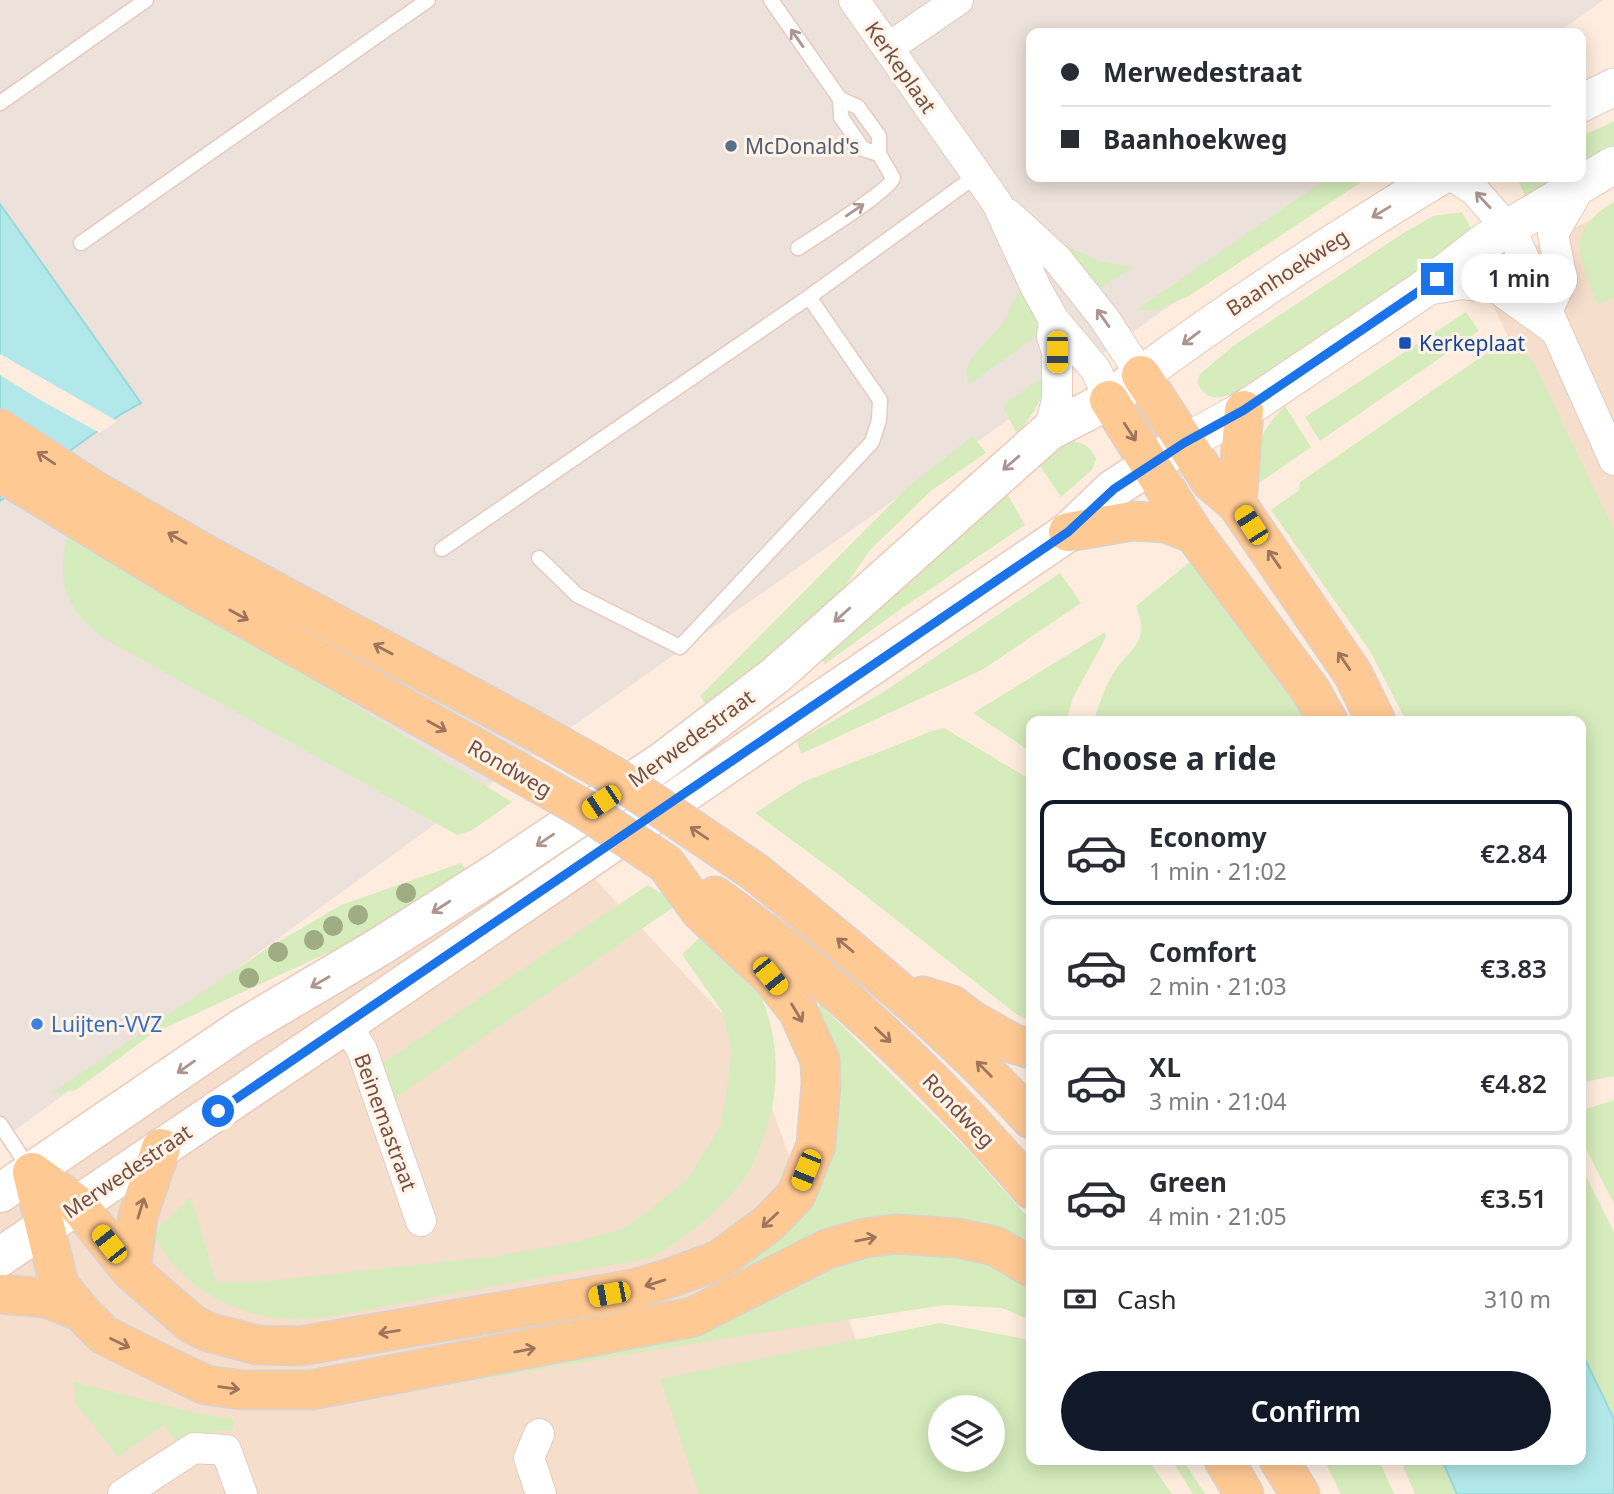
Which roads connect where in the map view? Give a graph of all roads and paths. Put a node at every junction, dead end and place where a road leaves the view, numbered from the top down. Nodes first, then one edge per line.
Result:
1 (146, 0) edge
2 (428, 0) edge
3 (771, 0) edge
4 (854, 0) edge
5 (958, 0) edge
6 (888, 48) junction
7 (1614, 88) edge
8 (840, 99) junction
9 (1586, 101) edge
10 (0, 103) edge
11 (879, 154) junction
12 (1599, 173) edge
13 (977, 175) junction
14 (1431, 182) edge
15 (1462, 182) edge
16 (1584, 182) edge
17 (997, 203) junction
18 (1508, 228) junction
19 (81, 243) dead end
20 (798, 248) dead end
21 (1421, 291) junction
22 (809, 297) junction
23 (1552, 319) junction
24 (1054, 320) junction
25 (1141, 375) junction
26 (1109, 400) junction
27 (1244, 410) junction
28 (0, 429) edge
29 (1049, 431) junction
30 (1184, 443) junction
31 (1614, 460) edge
32 (1151, 465) junction
33 (0, 472) edge
34 (83, 503) junction
35 (1237, 504) junction
36 (1068, 532) junction
37 (1194, 534) junction
38 (442, 549) dead end
39 (539, 558) dead end
40 (1325, 716) edge
41 (1374, 716) edge
42 (709, 904) junction
43 (897, 989) junction
44 (346, 1024) junction
45 (1026, 1048) edge
46 (1026, 1114) edge
47 (0, 1124) edge
48 (161, 1149) junction
49 (32, 1172) junction
50 (1026, 1184) edge
51 (0, 1193) edge
52 (77, 1204) junction
53 (421, 1221) dead end
54 (44, 1227) junction
55 (0, 1257) edge
56 (1026, 1264) edge
57 (131, 1271) junction
58 (0, 1294) edge
59 (81, 1312) junction
60 (539, 1434) dead end
61 (1227, 1465) edge
62 (1282, 1465) edge
63 (1294, 1465) edge
64 (123, 1494) edge
65 (242, 1494) edge
66 (541, 1494) edge
67 (1244, 1494) edge
68 (1299, 1494) edge

1 - 10 lane
2 - 19 lane
8 -> 3 lane
4 - 6 street, Kerkeplaat
5 - 6 street
6 - 13 street, Kerkeplaat
7 - 9 street
8 - 11 lane
8 - 11 lane
20 -> 11 lane
12 - 23 street
13 - 17 street, Kerkeplaat
13 - 22 lane
14 -> 25 street, Baanhoekweg
18 -> 15 street
16 - 18 street
17 - 24 street, Kerkeplaat
25 -> 17 street, Kerkeplaat
18 - 21 street
18 - 23 street
21 - 23 street
21 - 27 street
22 - 38 lane
22 - 39 lane
23 - 31 street
24 - 26 street, Kerkeplaat
24 - 29 street, Kerkeplaat
25 - 26 main road, Merwedestraat
25 - 30 main road
26 - 29 main road, Merwedestraat
26 -> 32 main road
27 - 30 street
27 - 35 main road
34 -> 28 main road, Rondweg
29 -> 49 main road, Merwedestraat
30 - 32 main road
30 - 35 main road
32 - 36 main road, Merwedestraat
32 - 37 main road
33 - 34 main road, Rondweg
34 -> 42 main road, Rondweg, bridge
43 -> 34 main road, Rondweg, bridge
41 -> 35 main road
36 - 37 main road
36 - 44 main road, Merwedestraat
37 - 40 main road
42 -> 50 main road, Rondweg
42 -> 57 main road
43 - 45 main road
46 -> 43 main road, Rondweg
44 - 48 main road, Merwedestraat
44 - 53 street, Beinemastraat
47 - 49 lane
48 - 52 main road, Merwedestraat
57 -> 48 main road
49 - 51 main road, Merwedestraat
49 - 52 main road
49 - 54 main road
52 - 54 main road, Merwedestraat
52 - 57 main road
54 - 55 main road, Merwedestraat
54 - 59 main road
59 -> 56 main road
58 - 59 main road
60 - 66 street
61 - 67 main road
62 - 68 main road
63 - 68 main road
64 - 65 street

